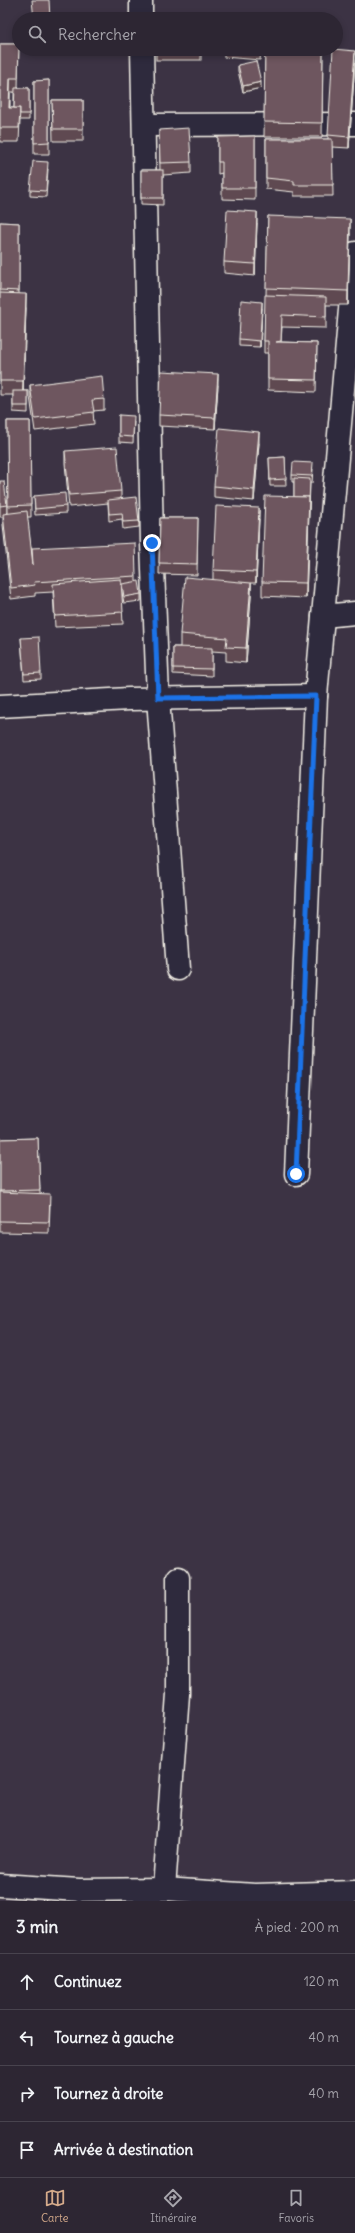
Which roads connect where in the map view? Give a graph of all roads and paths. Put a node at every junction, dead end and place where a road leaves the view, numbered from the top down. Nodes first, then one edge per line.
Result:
1 (141, 0) edge
2 (141, 12) edge
3 (142, 56) edge
4 (355, 124) edge
5 (145, 125) junction
6 (355, 253) edge
7 (355, 613) edge
8 (323, 616) junction
9 (316, 696) junction
10 (158, 698) junction
11 (0, 706) edge
12 (178, 969) dead end
13 (296, 1174) dead end
14 (178, 1578) dead end
15 (0, 1885) edge
16 (164, 1889) junction
17 (355, 1892) edge
18 (22, 1893) edge

1 - 2 street
3 - 5 street
4 - 5 street
5 - 10 street
6 - 8 street
7 - 8 street
8 - 9 street
9 - 10 street
9 - 13 street
10 - 11 street
10 - 12 street
14 - 16 street
15 - 18 street
16 - 17 street
16 - 18 street

